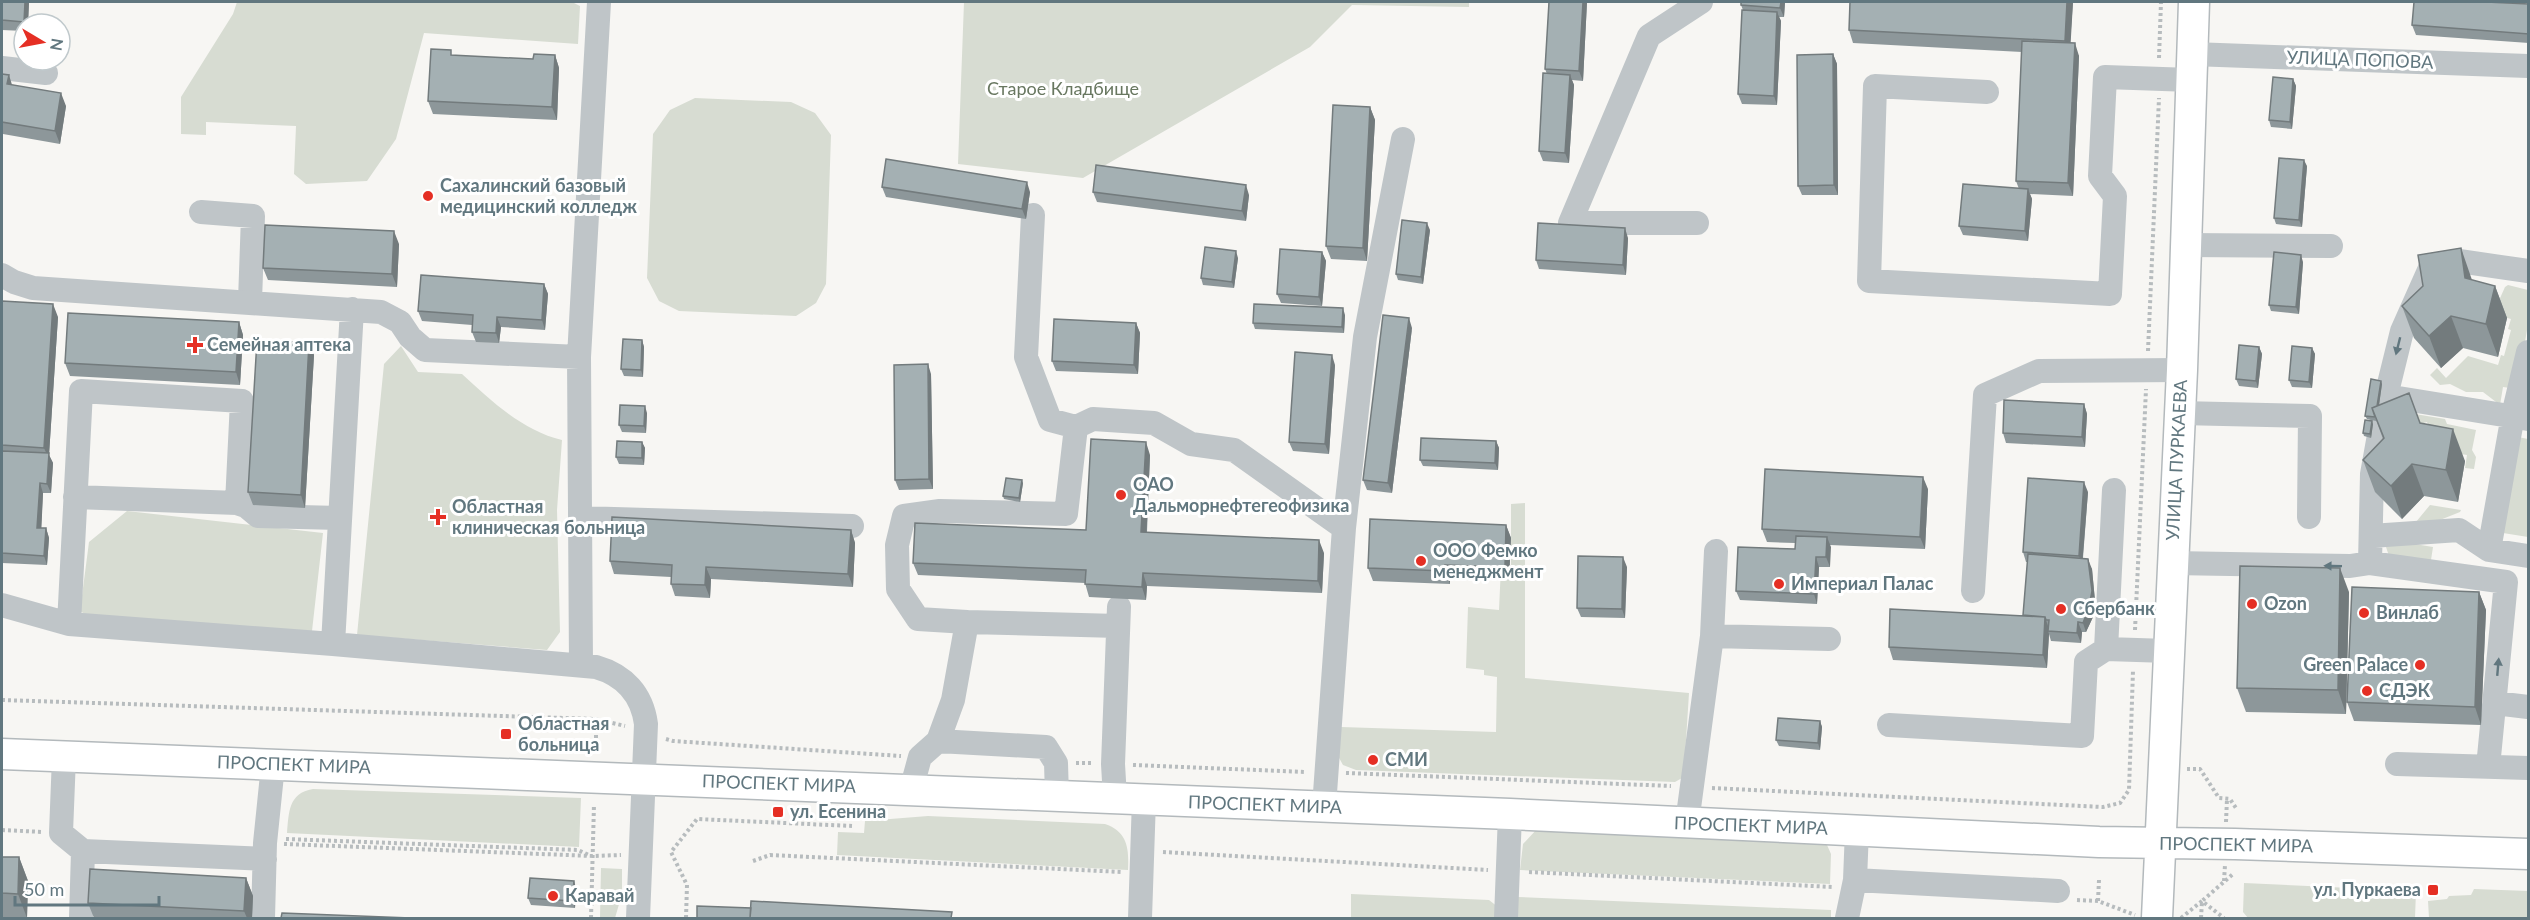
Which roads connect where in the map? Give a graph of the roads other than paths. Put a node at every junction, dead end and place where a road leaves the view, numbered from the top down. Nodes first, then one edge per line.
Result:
1 (599, 2) edge
2 (1701, 2) edge
3 (2194, 2) edge
4 (2529, 66) edge
5 (2192, 67) junction
6 (2, 68) edge
7 (46, 73) dead end
8 (1987, 92) dead end
9 (1403, 139) dead end
10 (201, 212) dead end
11 (1033, 215) dead end
12 (1697, 224) dead end
13 (2186, 245) junction
14 (2331, 246) dead end
15 (2529, 271) edge
16 (2, 275) edge
17 (250, 301) junction
18 (352, 309) junction
19 (2529, 352) edge
20 (579, 357) junction
21 (2182, 370) junction
22 (2385, 396) junction
23 (2180, 413) junction
24 (2521, 417) edge
25 (1076, 427) junction
26 (2114, 490) dead end
27 (75, 497) junction
28 (237, 503) junction
29 (2309, 517) dead end
30 (340, 518) junction
31 (580, 518) junction
32 (852, 526) dead end
33 (1344, 528) junction
34 (2370, 536) junction
35 (2489, 550) junction
36 (1716, 551) dead end
37 (2529, 556) edge
38 (2172, 563) junction
39 (2370, 563) junction
40 (1973, 591) dead end
41 (2, 605) edge
42 (967, 622) junction
43 (69, 624) junction
44 (1712, 636) junction
45 (1829, 639) dead end
46 (333, 644) junction
47 (2106, 649) junction
48 (2168, 651) junction
49 (581, 665) junction
50 (2494, 703) junction
51 (2529, 708) edge
52 (1889, 725) dead end
53 (938, 741) junction
54 (2, 754) edge
55 (64, 757) junction
56 (2397, 764) dead end
57 (273, 765) junction
58 (2488, 767) junction
59 (2529, 768) edge
60 (644, 778) junction
61 (911, 790) junction
62 (1057, 796) junction
63 (1115, 798) junction
64 (1144, 800) junction
65 (1324, 807) junction
66 (1510, 814) junction
67 (1687, 823) junction
68 (1857, 830) junction
69 (2160, 844) junction
70 (83, 851) junction
71 (270, 851) junction
72 (2529, 854) edge
73 (1854, 884) junction
74 (2067, 896) road end
75 (2146, 917) edge
76 (81, 918) edge
77 (264, 918) edge
78 (638, 918) edge
79 (1140, 918) edge
80 (1506, 918) edge
81 (1847, 918) edge

1 - 20 street
2 - 12 street
3 - 5 main road, УЛИЦА ПУРКАЕВА
4 - 5 street, УЛИЦА ПОПОВА
5 - 8 street, УЛИЦА ПОПОВА
5 - 13 main road, УЛИЦА ПУРКАЕВА
6 - 7 street
9 - 33 street
10 - 17 street
11 - 25 street
13 - 14 street
13 - 21 main road, УЛИЦА ПУРКАЕВА
15 -> 22 street
16 - 17 street
17 - 18 street
18 - 20 street
18 - 30 street
19 - 24 street
20 - 31 street
21 - 23 main road, УЛИЦА ПУРКАЕВА
21 - 40 street
22 - 24 street
22 - 34 street
23 - 29 street
23 - 38 main road, УЛИЦА ПУРКАЕВА
24 - 35 street
25 - 33 street
25 - 42 street
26 - 47 street
27 - 28 street
27 - 28 street
27 - 43 street
28 - 30 street
30 - 46 street
31 - 32 street
31 - 49 street
33 - 65 street
34 - 35 street
34 - 39 street
35 - 37 street
36 - 44 street
39 -> 38 street
38 - 48 main road, УЛИЦА ПУРКАЕВА
50 -> 39 street
41 - 43 street
42 - 53 street
42 - 63 street
43 - 46 street
44 - 45 street
44 - 67 street
46 - 49 street
47 - 48 street
47 - 52 street
48 - 69 main road, УЛИЦА ПУРКАЕВА
49 - 60 street
50 - 51 street
50 - 58 street
53 - 61 street
53 - 62 street
54 - 55 main road, ПРОСПЕКТ МИРА
55 - 57 main road, ПРОСПЕКТ МИРА
55 - 70 street
56 - 58 street
57 - 60 main road, ПРОСПЕКТ МИРА
57 - 71 street
58 - 59 street
60 - 61 main road, ПРОСПЕКТ МИРА
60 - 78 street
61 - 62 main road, ПРОСПЕКТ МИРА
62 - 63 main road, ПРОСПЕКТ МИРА
63 - 64 main road, ПРОСПЕКТ МИРА
64 - 65 main road, ПРОСПЕКТ МИРА
64 - 79 street
65 - 66 main road, ПРОСПЕКТ МИРА
66 - 67 main road, ПРОСПЕКТ МИРА
66 - 80 street
67 - 68 main road, ПРОСПЕКТ МИРА
68 - 69 main road, ПРОСПЕКТ МИРА
68 - 73 street
69 - 72 main road, ПРОСПЕКТ МИРА
69 - 75 main road, УЛИЦА ПУРКАЕВА
70 - 71 street
70 - 76 street
71 - 77 street
73 - 74 street
73 - 81 street

